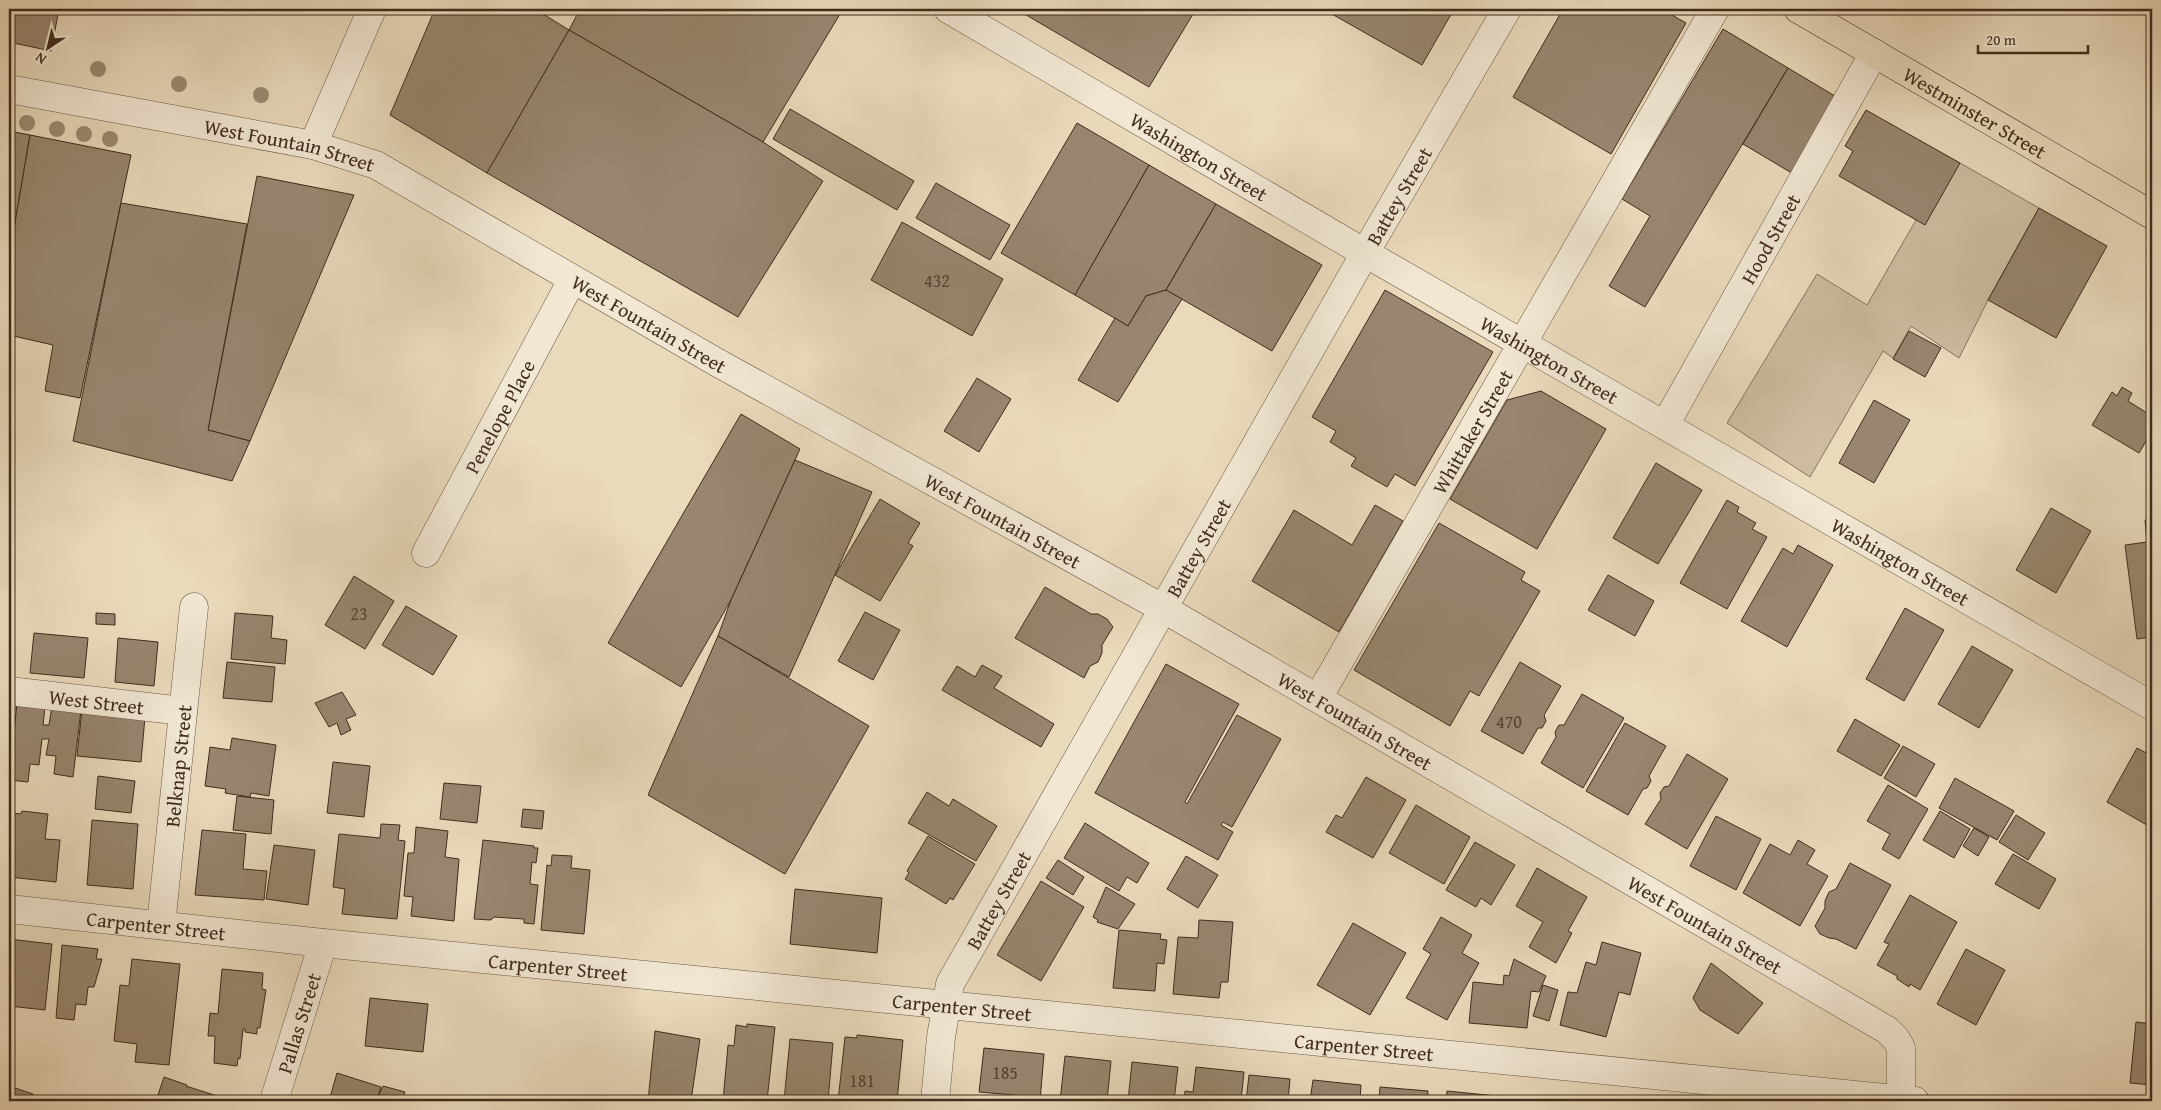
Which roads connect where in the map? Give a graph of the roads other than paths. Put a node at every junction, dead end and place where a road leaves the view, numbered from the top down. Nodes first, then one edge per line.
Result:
1 (372, 9) edge
2 (948, 9) edge
3 (1507, 9) edge
4 (1715, 9) edge
5 (1798, 9) edge
6 (1874, 53) junction
7 (9, 89) edge
8 (313, 145) junction
9 (2152, 215) edge
10 (1365, 253) junction
11 (572, 280) junction
12 (1523, 344) junction
13 (1664, 425) junction
14 (426, 553) dead end
15 (194, 607) dead end
16 (1164, 609) junction
17 (9, 691) edge
18 (1318, 698) junction
19 (2152, 706) edge
20 (183, 711) junction
21 (9, 909) edge
22 (161, 925) junction
23 (323, 944) junction
24 (945, 1006) junction
25 (274, 1101) edge
26 (935, 1101) edge
27 (1906, 1101) edge

1 - 8 street
2 - 10 street, Washington Street
3 - 10 street, Battey Street
4 - 12 street, Whittaker Street
5 - 6 main road, Westminster Street
6 - 9 main road, Westminster Street
6 - 13 street, Hood Street
7 - 8 street, West Fountain Street
8 - 11 street, West Fountain Street
10 - 12 street, Washington Street
10 - 16 street, Battey Street
11 - 14 street, Penelope Place
11 - 16 street, West Fountain Street
12 - 13 street, Washington Street
12 - 18 street, Whittaker Street
13 - 19 street, Washington Street
15 - 20 street, Belknap Street
16 - 18 street, West Fountain Street
16 - 24 street, Battey Street
17 - 20 street, West Street
18 - 27 street, West Fountain Street
20 - 22 street, Belknap Street
21 - 22 street, Carpenter Street
22 - 23 street, Carpenter Street
23 - 24 street, Carpenter Street
23 - 25 street, Pallas Street
24 - 26 street, Battey Street
24 - 27 street, Carpenter Street

